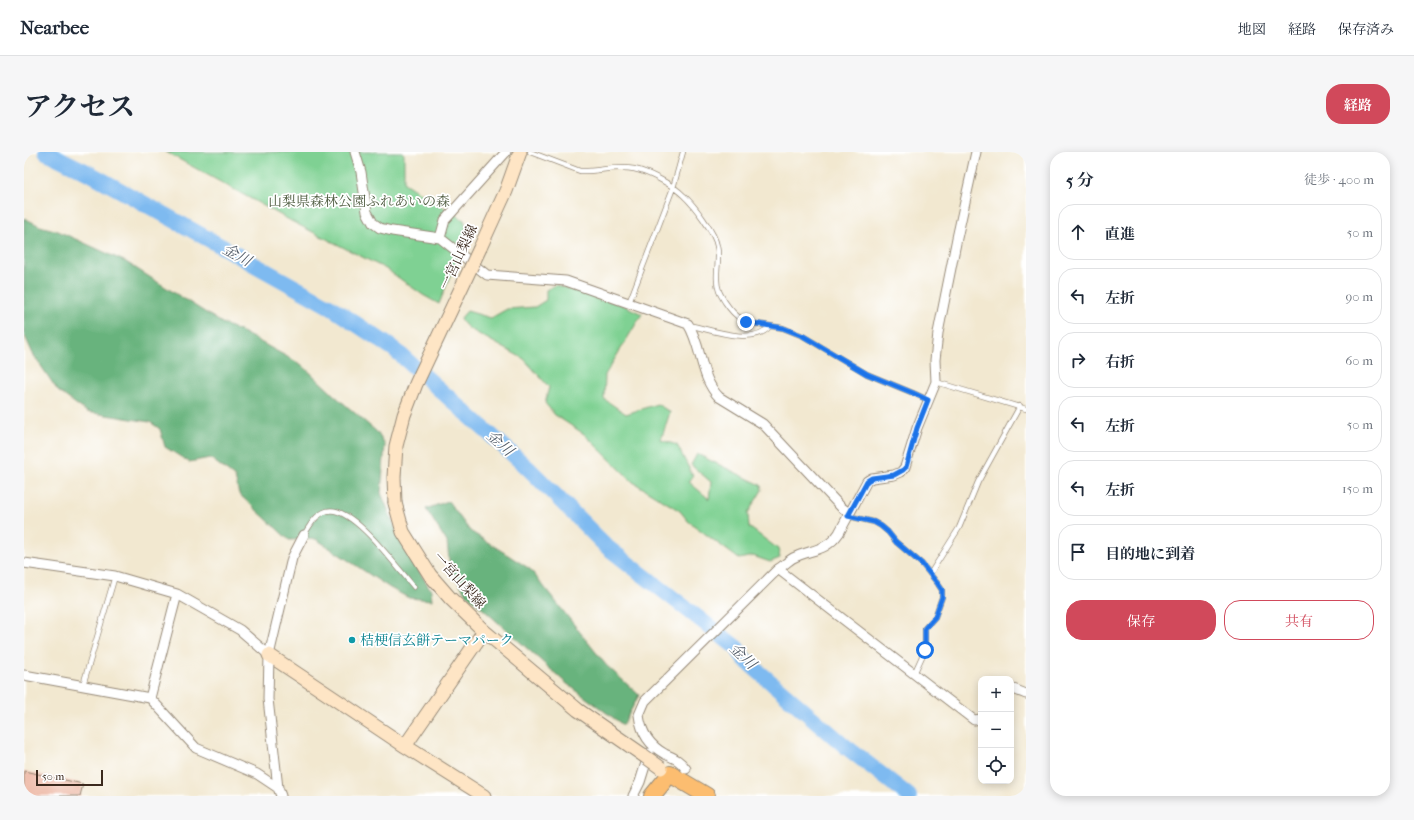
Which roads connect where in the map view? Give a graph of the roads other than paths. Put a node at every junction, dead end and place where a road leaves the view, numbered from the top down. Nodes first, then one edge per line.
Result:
1 (354, 152) edge
2 (506, 152) edge
3 (520, 152) edge
4 (530, 152) edge
5 (683, 152) edge
6 (976, 152) edge
7 (673, 188) junction
8 (440, 238) junction
9 (629, 303) junction
10 (688, 324) junction
11 (770, 326) junction
12 (936, 382) junction
13 (928, 400) junction
14 (1020, 406) junction
15 (1026, 409) edge
16 (849, 515) junction
17 (304, 535) joint
18 (24, 563) edge
19 (774, 573) junction
20 (930, 574) junction
21 (115, 576) junction
22 (414, 588) dead end
23 (177, 594) junction
24 (484, 631) junction
25 (270, 656) junction
26 (914, 674) junction
27 (24, 675) edge
28 (83, 685) junction
29 (1014, 689) edge
30 (1026, 694) edge
31 (150, 698) junction
32 (978, 719) edge
33 (653, 745) junction
34 (405, 746) junction
35 (686, 768) dead end
36 (666, 771) junction
37 (280, 792) edge
38 (484, 796) edge
39 (633, 796) edge
40 (652, 796) edge
41 (707, 796) edge

1 - 8 street
2 - 8 street
3 - 24 main road, 一宮山梨線, bridge
4 - 7 lane
5 - 7 lane
6 - 12 street
7 - 9 lane
7 - 11 lane
8 - 9 street
9 - 10 street
10 - 11 lane
10 - 16 street
11 - 13 lane
12 - 13 street
12 - 14 lane
13 - 16 street
14 - 15 lane
14 - 20 lane
16 - 19 street
16 - 20 lane
17 - 22 lane
17 - 25 street
18 - 21 street
19 - 26 street
19 - 33 street
20 - 26 lane
21 - 23 street
21 - 28 lane
23 - 25 street
23 - 31 street
24 - 34 main road
24 - 36 main road, 一宮山梨線, bridge
25 - 34 main road
25 - 37 street
26 - 32 street
27 - 28 street
28 - 31 street
29 - 30 street
31 - 37 street
33 - 35 street
33 - 39 street
34 - 38 main road
36 - 40 highway
36 - 41 highway

